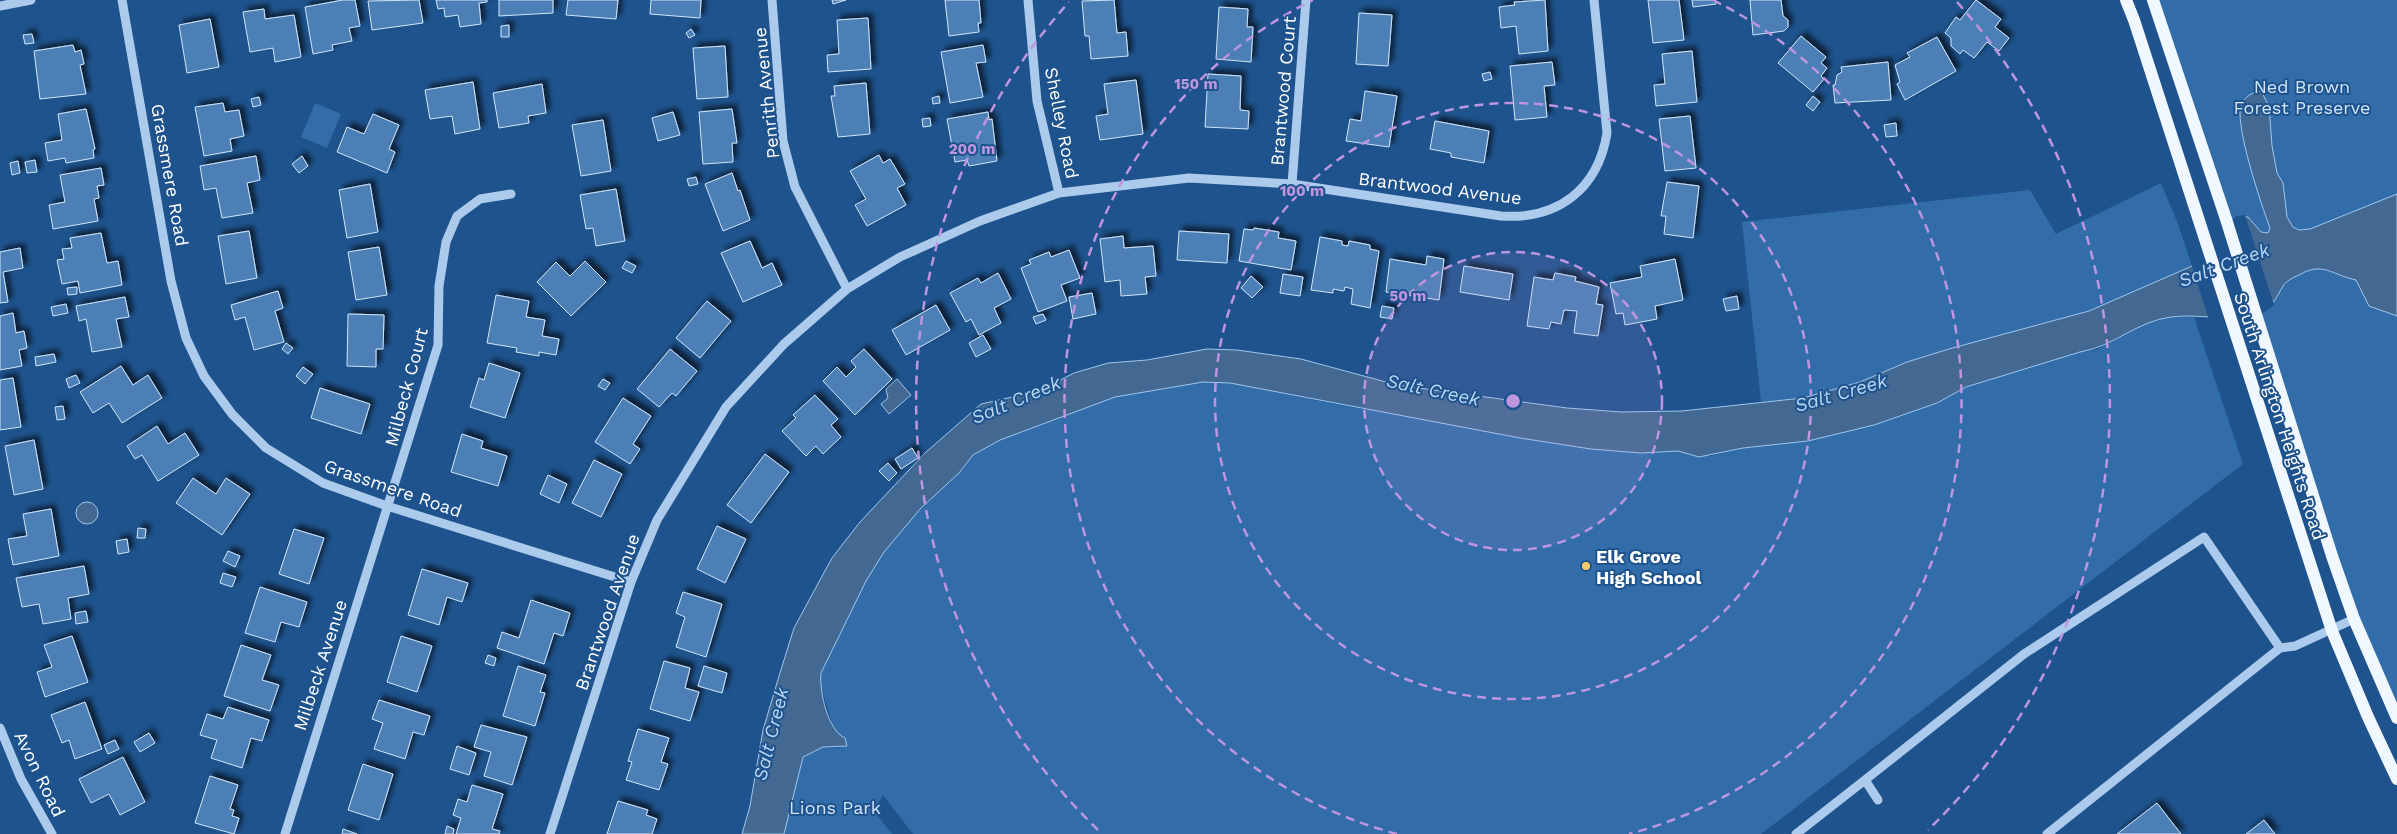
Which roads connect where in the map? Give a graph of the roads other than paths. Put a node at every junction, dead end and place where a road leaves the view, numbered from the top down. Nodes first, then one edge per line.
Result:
1 (31, 0) edge
2 (122, 0) edge
3 (772, 0) edge
4 (1028, 0) edge
5 (1306, 0) edge
6 (1594, 0) edge
7 (2126, 0) edge
8 (2153, 0) edge
9 (0, 6) edge
10 (1292, 184) junction
11 (1059, 193) junction
12 (511, 194) dead end
13 (847, 289) junction
14 (387, 506) junction
15 (631, 582) junction
16 (2354, 620) junction
17 (2332, 631) junction
18 (2280, 648) junction
19 (2397, 718) edge
20 (0, 728) edge
21 (2397, 779) edge
22 (1865, 780) junction
23 (1878, 800) dead end
24 (52, 834) edge
25 (285, 834) edge
26 (550, 834) edge
27 (1796, 834) edge
28 (2047, 834) edge

1 - 9 street
2 - 14 street, Grassmere Road
3 - 13 street, Penrith Avenue
4 - 11 street, Shelley Road
5 - 10 street, Brantwood Court
6 - 10 street, Brantwood Avenue
7 - 17 main road, South Arlington Heights Road
8 - 16 main road, South Arlington Heights Road
10 - 11 street, Brantwood Avenue
11 - 13 street, Brantwood Avenue
12 - 14 street, Milbeck Court
13 - 15 street, Brantwood Avenue
14 - 15 street, Grassmere Road
14 - 25 street, Milbeck Avenue
15 - 26 street, Brantwood Avenue
16 - 17 street
16 - 19 main road, South Arlington Heights Road
17 - 18 street
17 - 21 main road, South Arlington Heights Road
18 - 22 street
18 - 28 street
20 - 24 street, Avon Road
22 - 23 street
22 - 27 street

